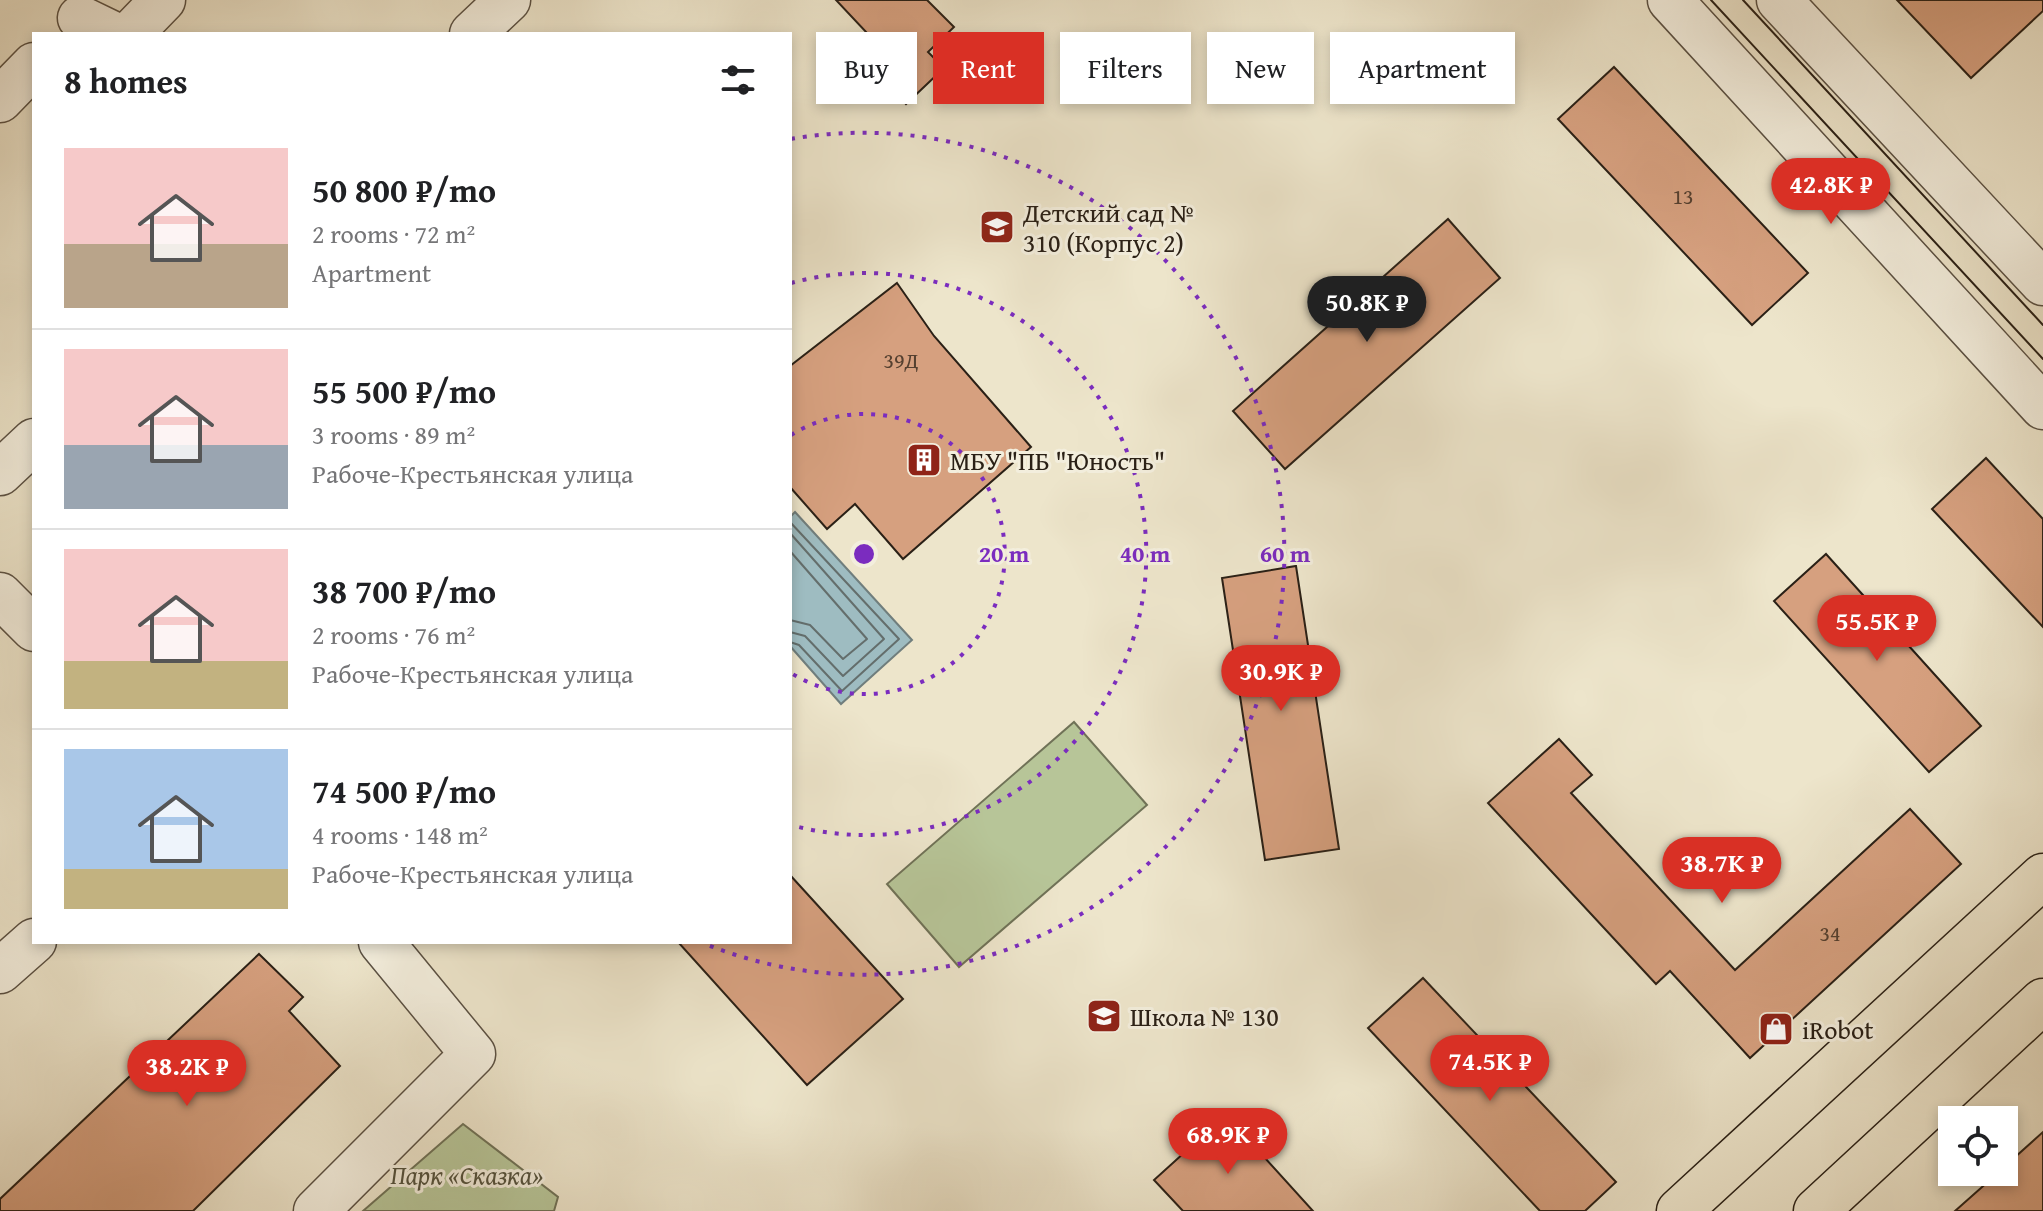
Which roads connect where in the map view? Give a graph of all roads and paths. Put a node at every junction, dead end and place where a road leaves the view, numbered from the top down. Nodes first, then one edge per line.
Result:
1 (163, 0) edge
2 (508, 0) edge
3 (1670, 0) edge
4 (1779, 0) edge
5 (132, 32) edge
6 (474, 32) edge
7 (32, 67) edge
8 (0, 100) edge
9 (2043, 283) edge
10 (2043, 407) edge
11 (32, 443) edge
12 (0, 473) edge
13 (0, 595) edge
14 (32, 627) edge
15 (2043, 876) edge
16 (32, 943) edge
17 (383, 944) edge
18 (0, 971) edge
19 (2037, 1019) edge
20 (316, 1211) edge
21 (1679, 1211) edge
22 (1816, 1211) edge

1 - 5 street
2 - 6 street
3 - 10 street
4 - 9 street
7 - 8 street
11 - 12 street
13 - 14 street
15 - 21 main road
16 - 18 street
17 - 20 street
19 - 22 main road

